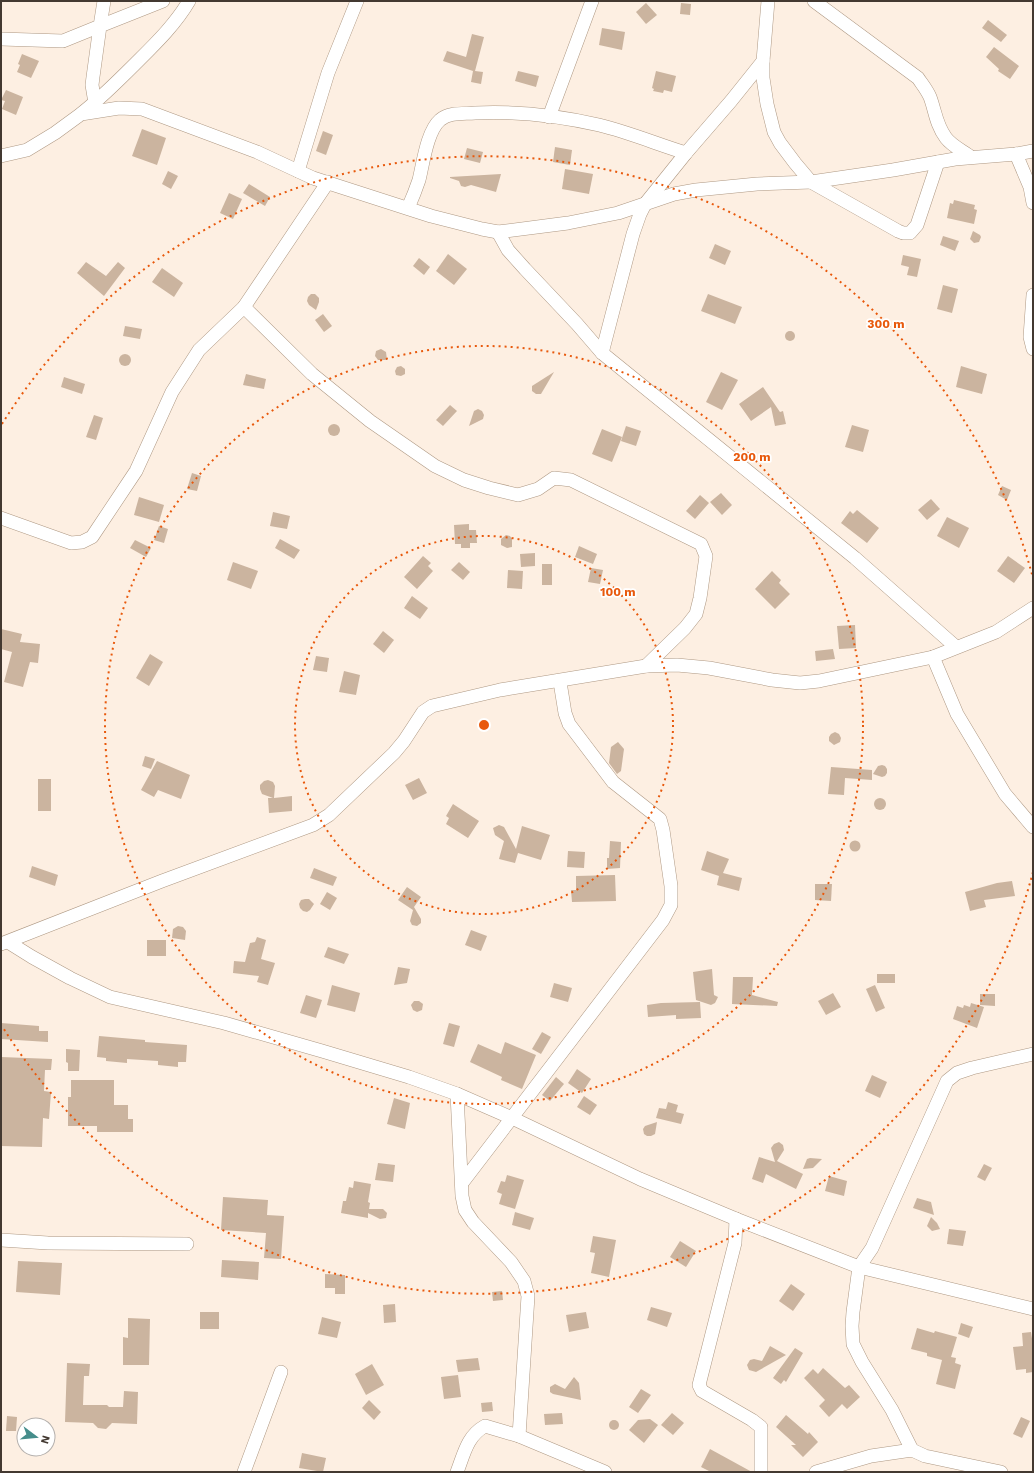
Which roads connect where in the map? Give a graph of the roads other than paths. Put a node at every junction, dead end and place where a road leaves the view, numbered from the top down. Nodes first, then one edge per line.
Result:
1 (104, 1) edge
2 (163, 1) edge
3 (189, 1) edge
4 (357, 1) edge
5 (592, 1) edge
6 (768, 1) edge
7 (814, 1) edge
8 (100, 26) junction
9 (1, 39) edge
10 (763, 61) junction
11 (95, 103) junction
12 (81, 114) junction
13 (550, 117) junction
14 (1033, 151) edge
15 (686, 153) junction
16 (1016, 154) junction
17 (1, 156) edge
18 (971, 157) junction
19 (938, 162) junction
20 (298, 171) junction
21 (328, 182) junction
22 (811, 182) junction
23 (1033, 203) edge
24 (645, 204) junction
25 (408, 208) junction
26 (498, 232) junction
27 (1033, 295) edge
28 (244, 307) junction
29 (1033, 349) edge
30 (602, 353) junction
31 (1, 518) edge
32 (1033, 608) edge
33 (956, 647) junction
34 (933, 657) junction
35 (646, 666) junction
36 (560, 682) junction
37 (1033, 827) edge
38 (5, 943) edge
39 (1033, 1054) edge
40 (457, 1094) junction
41 (512, 1118) junction
42 (462, 1183) junction
43 (736, 1219) junction
44 (1, 1240) edge
45 (187, 1244) dead end
46 (859, 1267) junction
47 (1033, 1309) edge
48 (281, 1372) dead end
49 (519, 1436) junction
50 (912, 1450) junction
51 (244, 1472) edge
52 (457, 1472) edge
53 (606, 1472) edge
54 (761, 1472) edge
55 (816, 1472) edge
56 (1001, 1472) edge

1 - 8 street
2 - 8 street
3 - 11 street
4 - 20 street
5 - 13 street
6 - 10 street
7 - 18 street
8 - 9 street
8 - 11 street
10 - 15 street
10 - 22 street
11 - 12 street
12 - 17 street
12 - 20 street
13 - 15 street
13 - 25 street
14 - 16 street
15 - 24 street
16 - 18 street
16 - 23 street
18 - 19 street
19 - 22 street
19 - 22 street
20 - 21 street
21 - 25 street
21 - 28 street
22 - 24 street
24 - 26 street
24 - 30 street
25 - 26 street
26 - 30 street
27 - 29 street
28 - 31 street
28 - 35 street
30 - 33 street
32 - 33 street
33 - 34 street
34 - 35 street
34 - 37 street
35 - 36 street
36 - 38 street
36 - 41 street
38 - 40 street
39 - 46 street
40 - 41 street
40 - 42 street
41 - 42 street
41 - 43 street
42 - 49 street
43 - 46 street
43 - 54 street
44 - 45 street
46 - 47 street
46 - 50 street
48 - 51 street
49 - 52 street
49 - 53 street
50 - 55 street
50 - 56 street

